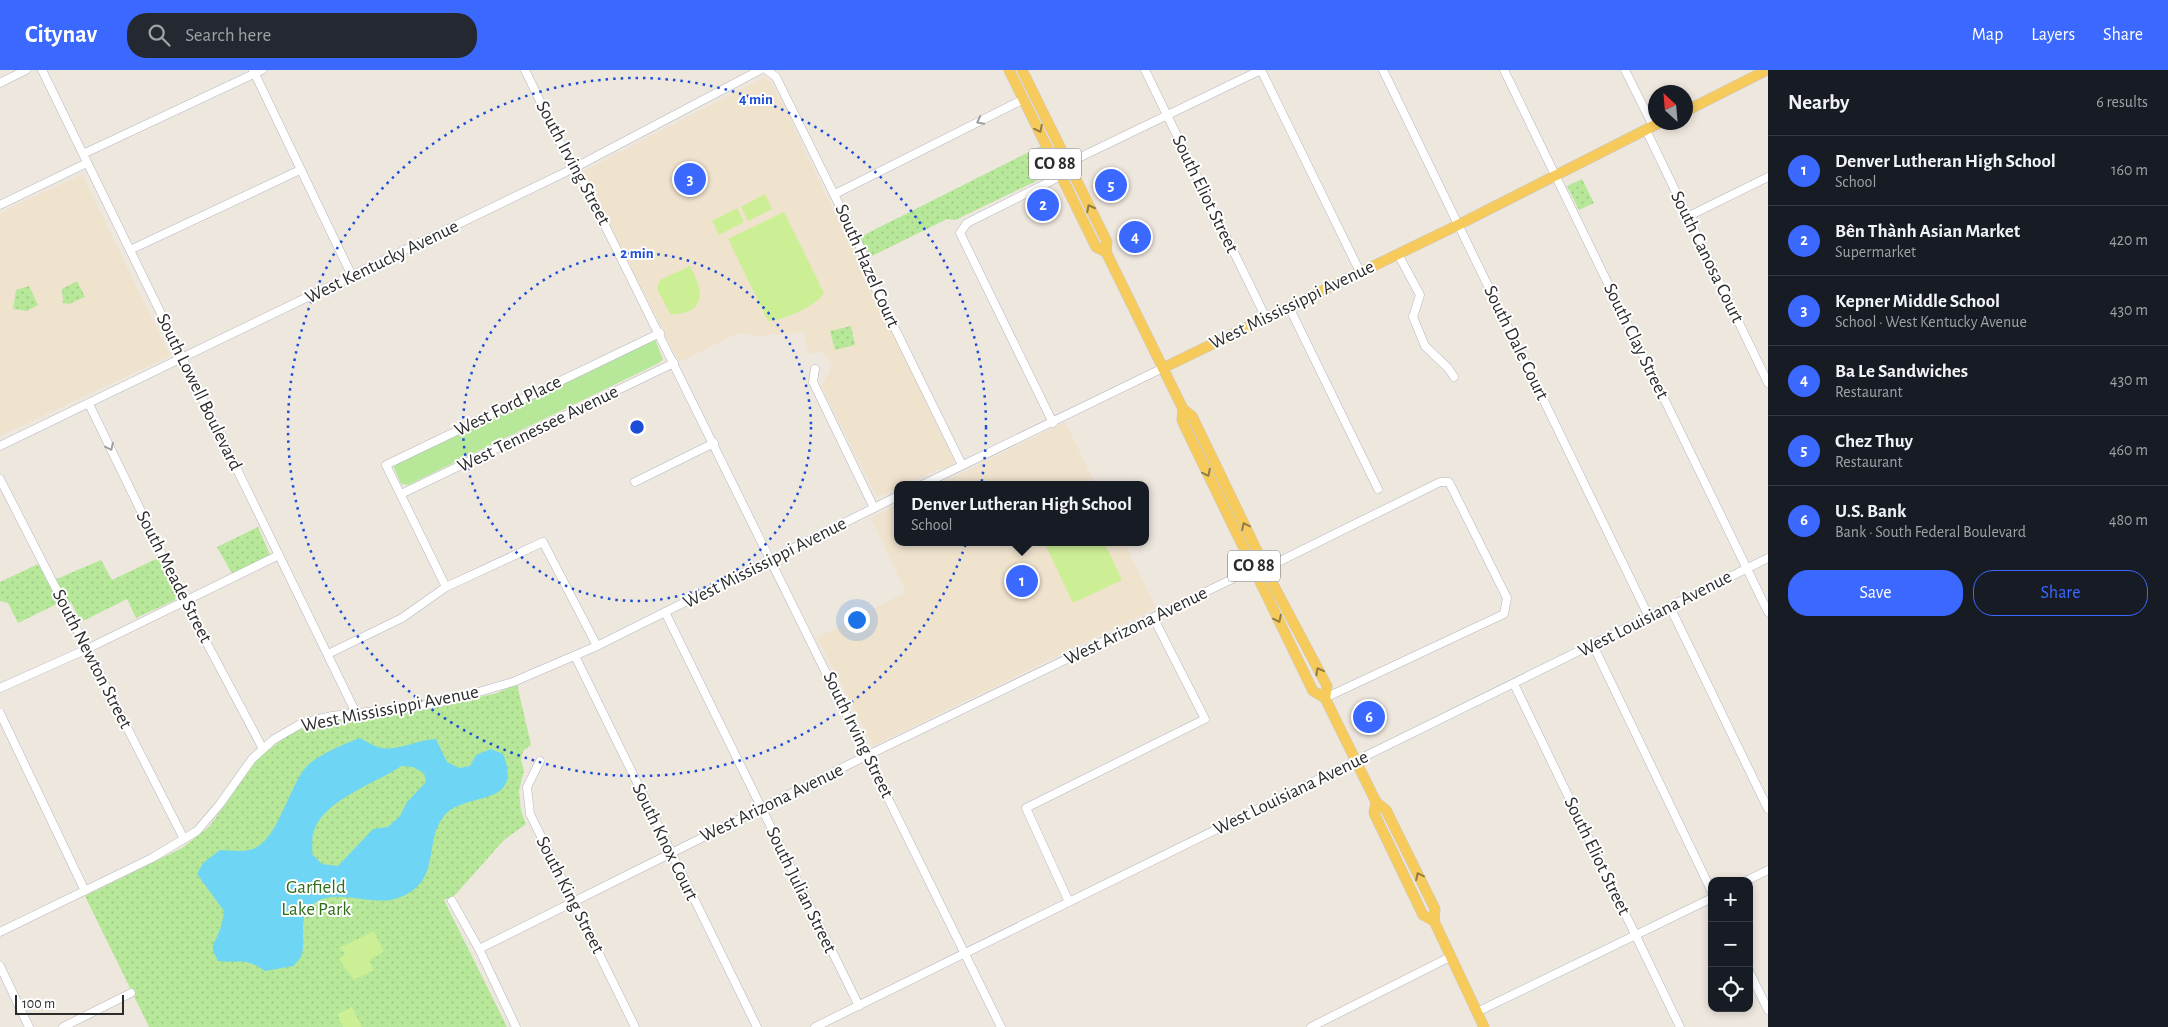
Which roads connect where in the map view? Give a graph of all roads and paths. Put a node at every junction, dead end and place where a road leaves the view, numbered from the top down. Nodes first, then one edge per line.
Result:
1 (26, 70) edge
2 (42, 70) edge
3 (525, 70) edge
4 (760, 70) edge
5 (767, 70) edge
6 (1010, 70) edge
7 (1022, 70) edge
8 (1144, 70) edge
9 (1261, 70) edge
10 (1383, 70) edge
11 (1504, 70) edge
12 (1625, 70) edge
13 (1767, 70) edge
14 (257, 71) edge
15 (1748, 74) edge
16 (0, 83) edge
17 (1024, 99) junction
18 (1693, 107) edge
19 (1648, 114) edge
20 (1167, 116) junction
21 (1648, 129) edge
22 (1655, 130) edge
23 (83, 154) junction
24 (87, 163) junction
25 (1068, 163) junction
26 (574, 168) junction
27 (300, 170) junction
28 (1061, 176) junction
29 (1555, 176) junction
30 (1767, 180) edge
31 (835, 194) junction
32 (0, 205) edge
33 (1687, 216) junction
34 (1458, 225) junction
35 (130, 250) junction
36 (1106, 252) junction
37 (1398, 254) junction
38 (1360, 272) junction
39 (352, 276) junction
40 (1289, 307) junction
41 (1266, 318) junction
42 (660, 333) junction
43 (182, 358) junction
44 (674, 363) junction
45 (1163, 368) junction
46 (815, 369) dead end
47 (1454, 377) dead end
48 (1768, 383) edge
49 (88, 404) junction
50 (1182, 409) junction
51 (1053, 422) junction
52 (714, 443) junction
53 (0, 446) edge
54 (962, 465) junction
55 (0, 479) edge
56 (930, 481) edge
57 (635, 482) dead end
58 (1378, 489) dead end
59 (401, 494) junction
60 (894, 498) edge
61 (874, 508) junction
62 (279, 555) junction
63 (770, 558) junction
64 (1768, 558) edge
65 (1255, 568) junction
66 (1266, 568) junction
67 (1746, 568) junction
68 (446, 587) junction
69 (185, 602) junction
70 (1670, 607) junction
71 (665, 612) junction
72 (1768, 612) edge
73 (1649, 617) junction
74 (1154, 619) junction
75 (1593, 645) junction
76 (597, 646) junction
77 (87, 649) junction
78 (328, 654) junction
79 (575, 656) junction
80 (1514, 684) junction
81 (0, 688) edge
82 (1325, 698) junction
83 (0, 713) edge
84 (356, 713) junction
85 (262, 749) junction
86 (868, 756) junction
87 (540, 761) dead end
88 (1356, 761) junction
89 (761, 809) junction
90 (1768, 809) edge
91 (184, 839) junction
92 (670, 853) junction
93 (1768, 870) edge
94 (1753, 878) edge
95 (1708, 884) edge
96 (86, 891) junction
97 (574, 900) junction
98 (1708, 900) edge
99 (452, 901) dead end
100 (1068, 902) junction
101 (0, 932) edge
102 (1635, 935) junction
103 (479, 949) junction
104 (964, 952) junction
105 (1450, 957) junction
106 (0, 966) edge
107 (1753, 978) edge
108 (130, 993) dead end
109 (859, 1006) junction
110 (1768, 1010) edge
111 (1477, 1012) junction
112 (29, 1027) edge
113 (63, 1027) edge
114 (516, 1027) edge
115 (635, 1027) edge
116 (757, 1027) edge
117 (815, 1027) edge
118 (1001, 1027) edge
119 (1311, 1027) edge
120 (1484, 1027) edge
121 (1680, 1027) edge

1 - 16 street
2 - 23 street, South Lowell Boulevard
3 - 26 street, South Irving Street
4 - 26 street, West Kentucky Avenue
5 - 31 street, South Hazel Court
6 - 17 main road, CO 88
7 - 25 main road, CO 88
8 - 20 street, South Eliot Street
9 - 20 street
9 - 38 street
10 - 34 street, South Dale Court
11 - 29 street, South Clay Street
12 - 19 street, South Canosa Court
13 - 15 main road
14 - 23 street
14 - 27 street
15 - 18 main road
17 -> 28 main road, CO 88
17 -> 31 street
20 - 25 street
20 - 41 street, South Eliot Street
21 - 29 main road, West Mississippi Avenue
22 - 33 street, South Canosa Court
23 - 24 street, South Lowell Boulevard
24 - 32 street
24 - 35 street, South Lowell Boulevard
36 -> 25 main road, CO 88
26 - 39 street, West Kentucky Avenue
26 - 42 street, South Irving Street
27 - 35 street
27 - 39 street
28 - 36 main road, CO 88
28 - 51 street
29 - 34 main road, West Mississippi Avenue
29 - 67 street, South Clay Street
30 - 33 street
31 - 54 street, South Hazel Court
33 - 48 street, South Canosa Court
34 - 37 main road, West Mississippi Avenue
34 - 73 street, South Dale Court
35 - 43 street, South Lowell Boulevard
36 - 45 main road, CO 88
37 - 38 main road, West Mississippi Avenue
37 - 47 street
38 - 40 main road, West Mississippi Avenue
39 - 43 street, West Kentucky Avenue
40 - 41 main road, West Mississippi Avenue
40 - 58 street
41 - 45 main road, West Mississippi Avenue
42 - 44 street, South Irving Street
42 - 59 street, West Ford Place
43 - 49 street, West Kentucky Avenue
43 - 62 street, South Lowell Boulevard
44 - 52 street, South Irving Street
44 - 59 street, West Tennessee Avenue
45 - 50 main road, CO 88
45 - 51 street, West Mississippi Avenue
46 - 61 street
49 - 53 street, West Kentucky Avenue
49 -> 69 street, South Meade Street
50 -> 65 main road, CO 88
66 -> 50 main road, CO 88
51 - 54 street, West Mississippi Avenue
52 - 57 street
52 - 63 street, South Irving Street
54 - 56 street, West Mississippi Avenue
55 - 77 street, South Newton Street
59 - 68 street
60 - 61 street, West Mississippi Avenue
61 - 63 street, West Mississippi Avenue
62 - 69 street
62 - 78 street, South Lowell Boulevard
63 - 71 street, West Mississippi Avenue
63 - 86 street, South Irving Street
64 - 67 street, West Louisiana Avenue
65 - 74 street, West Arizona Avenue
65 -> 82 main road, CO 88
82 -> 66 main road, CO 88
66 - 82 street
67 - 70 street, West Louisiana Avenue
67 - 72 street, South Clay Street
68 - 76 street
68 - 78 street
69 - 77 street
69 - 85 street, South Meade Street
70 - 73 street, West Louisiana Avenue
70 - 90 street
71 - 76 street, West Mississippi Avenue
71 - 89 street, South Julian Street
73 - 75 street, West Louisiana Avenue
74 - 86 street, West Arizona Avenue
74 - 100 street
75 - 80 street, West Louisiana Avenue
75 - 95 street
76 - 79 street, West Mississippi Avenue
77 - 81 street
77 - 91 street, South Newton Street
78 - 84 street, South Lowell Boulevard
79 - 84 street, West Mississippi Avenue
79 - 92 street, South Knox Court
80 - 88 street, West Louisiana Avenue
80 - 102 street, South Eliot Street
82 - 88 main road, CO 88
83 - 96 street
84 - 85 street, West Mississippi Avenue
85 - 91 street, West Mississippi Avenue
86 - 89 street, West Arizona Avenue
86 - 104 street, South Irving Street
87 - 97 street, South King Street
88 - 100 street, West Louisiana Avenue
88 - 105 main road, CO 88
89 - 92 street, West Arizona Avenue
89 - 109 street, South Julian Street
91 - 96 street, West Mississippi Avenue
92 - 97 street, West Arizona Avenue
92 - 116 street, South Knox Court
93 - 94 street
96 - 101 street, West Mississippi Avenue
97 - 103 street, West Arizona Avenue
97 - 115 street, South King Street
98 - 102 street
99 - 103 street
100 - 104 street, West Louisiana Avenue
102 - 111 street
102 - 121 street, South Eliot Street
103 - 114 street
104 - 109 street, West Louisiana Avenue
104 - 118 street, South Irving Street
105 - 111 main road, CO 88
105 - 119 street
106 - 112 street
107 - 110 street
108 - 113 street
109 - 117 street, West Louisiana Avenue
111 - 120 main road, CO 88

